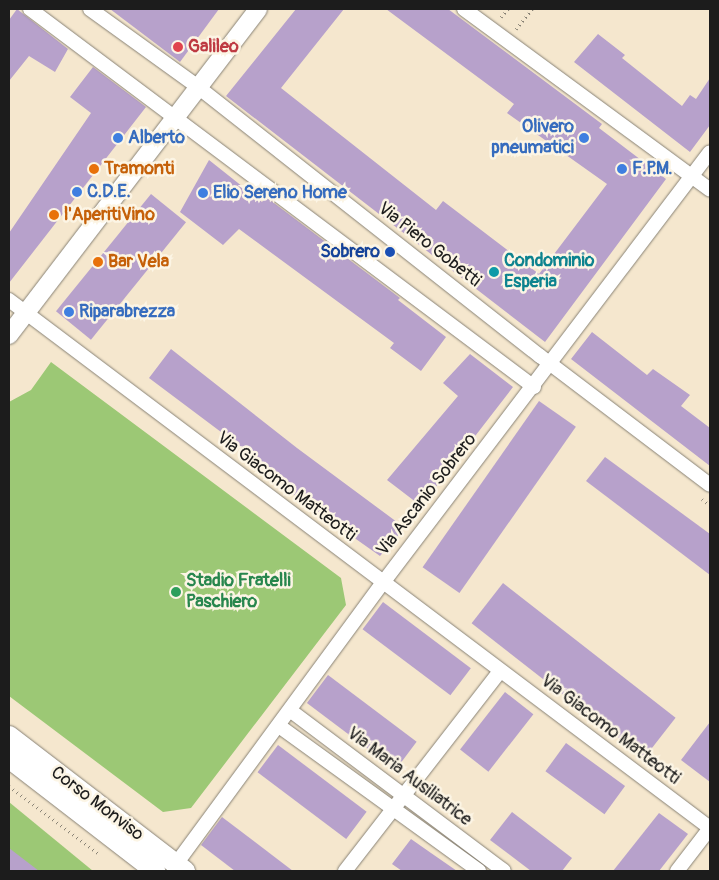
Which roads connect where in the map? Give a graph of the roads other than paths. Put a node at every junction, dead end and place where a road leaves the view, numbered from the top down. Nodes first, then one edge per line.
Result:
1 (30, 9) edge
2 (90, 9) edge
3 (258, 9) edge
4 (464, 9) edge
5 (198, 87) junction
6 (176, 116) junction
7 (710, 152) edge
8 (692, 177) junction
9 (710, 190) edge
10 (9, 300) edge
11 (26, 313) junction
12 (9, 335) edge
13 (551, 365) junction
14 (534, 387) junction
15 (710, 484) edge
16 (382, 584) junction
17 (500, 671) junction
18 (291, 711) junction
19 (280, 726) junction
20 (9, 736) edge
21 (9, 758) edge
22 (403, 797) junction
23 (394, 809) junction
24 (710, 828) edge
25 (180, 868) edge
26 (156, 871) edge
27 (345, 871) edge
28 (479, 871) edge
29 (504, 871) edge
30 (677, 871) edge

1 - 6 street
2 - 5 street, Via Piero Gobetti
3 - 5 street
4 - 8 street
5 - 6 street
5 - 13 street, Via Piero Gobetti
6 - 11 street
6 - 14 street
7 - 8 street, Via Ascanio Sobrero
8 - 9 street
8 - 13 street, Via Ascanio Sobrero
10 - 11 street, Via Giacomo Matteotti
11 - 12 street
11 - 16 street, Via Giacomo Matteotti
13 - 14 street, Via Ascanio Sobrero
13 - 15 street, Via Piero Gobetti
14 - 16 street, Via Ascanio Sobrero
16 - 17 street, Via Giacomo Matteotti
16 - 18 street, Via Ascanio Sobrero
17 - 22 street
17 - 24 street, Via Giacomo Matteotti
18 - 19 street, Via Ascanio Sobrero
18 - 22 street, Via Maria Ausiliatrice
19 - 23 street, Via Maria Ausiliatrice
19 - 25 street, Via Ascanio Sobrero
20 - 25 main road, Corso Monviso
21 - 26 main road, Corso Monviso
22 - 23 street
22 - 29 street, Via Maria Ausiliatrice
23 - 27 street
23 - 28 street, Via Maria Ausiliatrice
24 - 30 street

